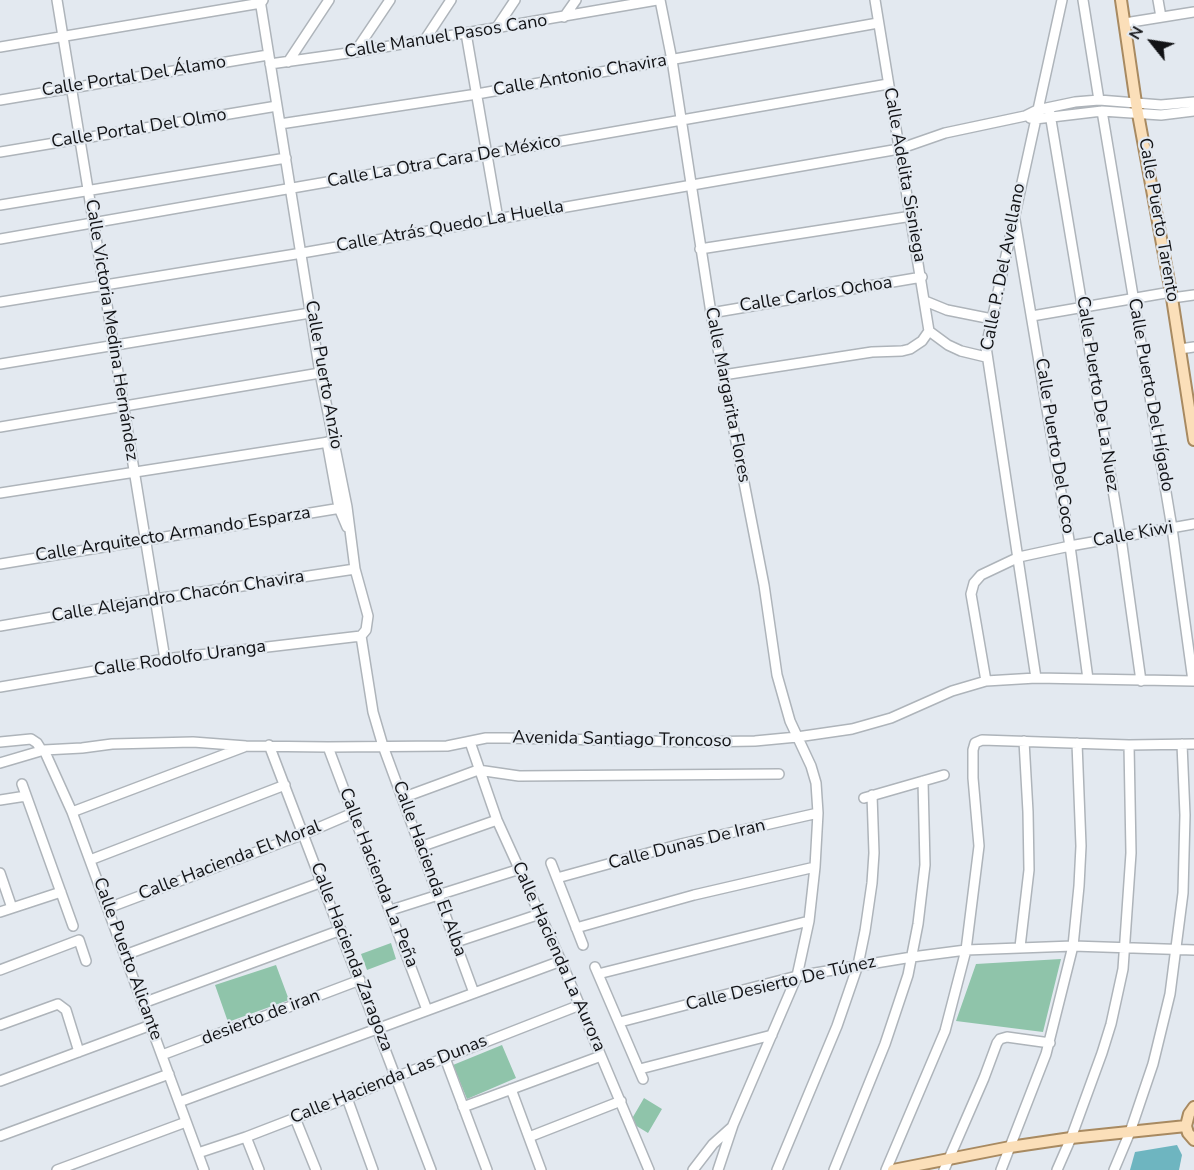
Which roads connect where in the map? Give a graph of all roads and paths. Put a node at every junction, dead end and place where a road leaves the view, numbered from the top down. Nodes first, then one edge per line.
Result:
1 (57, 0) edge
2 (329, 0) edge
3 (390, 0) edge
4 (451, 0) edge
5 (515, 0) edge
6 (576, 0) edge
7 (658, 0) edge
8 (875, 0) edge
9 (1062, 0) edge
10 (1083, 0) edge
11 (1121, 0) edge
12 (1158, 0) edge
13 (261, 1) edge
14 (1194, 12) edge
15 (564, 17) junction
16 (1161, 17) junction
17 (878, 23) junction
18 (1125, 23) junction
19 (497, 27) junction
20 (466, 33) junction
21 (63, 37) junction
22 (424, 40) junction
23 (0, 47) edge
24 (355, 52) junction
25 (269, 60) junction
26 (672, 60) junction
27 (288, 62) junction
28 (888, 84) junction
29 (72, 88) junction
30 (477, 94) junction
31 (0, 100) edge
32 (1099, 100) junction
33 (1194, 102) edge
34 (277, 106) junction
35 (1137, 108) junction
36 (1101, 111) junction
37 (1194, 111) edge
38 (1050, 112) junction
39 (1036, 115) junction
40 (681, 120) junction
41 (280, 124) junction
42 (80, 139) junction
43 (900, 149) junction
44 (0, 152) edge
45 (487, 154) junction
46 (286, 158) junction
47 (691, 185) junction
48 (291, 189) junction
49 (88, 190) junction
50 (0, 205) edge
51 (1014, 215) junction
52 (912, 216) junction
53 (498, 219) junction
54 (94, 224) junction
55 (0, 240) edge
56 (700, 249) junction
57 (302, 253) junction
58 (921, 277) junction
59 (103, 285) junction
60 (1194, 294) edge
61 (1172, 295) junction
62 (1133, 299) junction
63 (0, 302) edge
64 (925, 302) junction
65 (1082, 308) junction
66 (310, 312) junction
67 (711, 313) junction
68 (1032, 316) junction
69 (992, 319) junction
70 (929, 331) junction
71 (114, 346) junction
72 (1194, 347) edge
73 (1180, 349) junction
74 (986, 357) junction
75 (0, 364) edge
76 (320, 373) junction
77 (723, 375) junction
78 (1191, 401) edge
79 (124, 408) junction
80 (0, 427) edge
81 (1194, 440) edge
82 (331, 442) junction
83 (135, 471) junction
84 (0, 493) edge
85 (343, 507) junction
86 (1194, 524) edge
87 (1172, 528) junction
88 (1121, 538) junction
89 (146, 539) junction
90 (1070, 546) junction
91 (1019, 557) junction
92 (0, 564) edge
93 (355, 569) junction
94 (156, 599) junction
95 (0, 626) edge
96 (361, 636) junction
97 (165, 659) junction
98 (1036, 678) junction
99 (1088, 679) junction
100 (986, 681) junction
101 (1141, 681) junction
102 (1194, 681) edge
103 (0, 687) edge
104 (797, 737) junction
105 (1024, 741) junction
106 (0, 742) edge
107 (470, 742) junction
108 (1077, 743) junction
109 (1182, 744) junction
110 (1194, 744) edge
111 (1129, 745) junction
112 (246, 746) junction
113 (269, 746) junction
114 (382, 746) junction
115 (328, 747) junction
116 (43, 751) junction
117 (0, 762) edge
118 (478, 770) junction
119 (779, 774) dead end
120 (944, 775) dead end
121 (923, 781) junction
122 (22, 784) dead end
123 (285, 785) junction
124 (26, 796) junction
125 (402, 798) junction
126 (0, 800) edge
127 (72, 812) junction
128 (353, 813) junction
129 (818, 813) junction
130 (497, 820) junction
131 (304, 834) junction
132 (420, 847) junction
133 (90, 860) junction
134 (551, 863) dead end
135 (815, 867) junction
136 (520, 869) junction
137 (0, 873) edge
138 (557, 878) junction
139 (322, 882) junction
140 (61, 892) junction
141 (438, 895) junction
142 (12, 908) junction
143 (108, 908) junction
144 (391, 910) junction
145 (0, 912) edge
146 (540, 914) junction
147 (809, 921) junction
148 (74, 926) dead end
149 (576, 928) junction
150 (341, 930) junction
151 (456, 942) junction
152 (583, 945) dead end
153 (1073, 946) junction
154 (1020, 947) junction
155 (1125, 949) junction
156 (966, 950) junction
157 (1177, 950) junction
158 (1194, 950) edge
159 (125, 955) junction
160 (912, 957) junction
161 (86, 961) dead end
162 (561, 961) junction
163 (858, 964) junction
164 (0, 970) edge
165 (797, 976) junction
166 (360, 980) junction
167 (474, 993) junction
168 (142, 1003) junction
169 (580, 1005) junction
170 (427, 1010) junction
171 (620, 1022) junction
172 (0, 1024) edge
173 (151, 1025) junction
174 (378, 1028) junction
175 (772, 1035) junction
176 (1050, 1043) junction
177 (79, 1052) junction
178 (162, 1055) junction
179 (601, 1056) junction
180 (445, 1058) junction
181 (639, 1069) junction
182 (169, 1074) junction
183 (396, 1077) junction
184 (643, 1079) dead end
185 (0, 1081) edge
186 (512, 1089) junction
187 (347, 1098) junction
188 (621, 1101) junction
189 (179, 1102) junction
190 (463, 1107) junction
191 (1194, 1107) edge
192 (295, 1118) junction
193 (186, 1122) junction
194 (734, 1125) junction
195 (1186, 1126) junction
196 (1130, 1132) junction
197 (0, 1136) edge
198 (246, 1137) junction
199 (529, 1137) junction
200 (1071, 1138) junction
201 (1194, 1140) edge
202 (1010, 1147) junction
203 (198, 1153) junction
204 (948, 1158) junction
205 (57, 1170) edge
206 (204, 1170) edge
207 (259, 1170) edge
208 (316, 1170) edge
209 (373, 1170) edge
210 (430, 1170) edge
211 (486, 1170) edge
212 (541, 1170) edge
213 (649, 1170) edge
214 (693, 1170) edge
215 (718, 1170) edge
216 (777, 1170) edge
217 (834, 1170) edge
218 (886, 1170) edge
219 (893, 1170) edge
220 (944, 1170) edge
221 (1001, 1170) edge
222 (1057, 1170) edge
223 (1114, 1170) edge

1 - 21 street, Calle Victoria Medina Hernández
2 - 27 street
3 - 24 street
4 - 22 street
5 - 19 street
6 - 15 street
7 - 15 street, Calle Manuel Pasos Cano
7 - 26 street, Calle Margarita Flores
8 - 17 street, Calle Adelita Sisniega
9 - 39 street, Calle P. Del Avellano
10 - 32 street
11 - 18 main road, Calle Puerto Tarento
12 - 16 street
13 - 21 street
13 - 25 street, Calle Puerto Anzio
14 - 16 street
15 - 19 street, Calle Manuel Pasos Cano
16 - 18 street
17 - 26 street, Calle Antonio Chavira
17 - 28 street, Calle Adelita Sisniega
18 - 35 main road, Calle Puerto Tarento
19 - 20 street, Calle Manuel Pasos Cano
20 - 22 street, Calle Manuel Pasos Cano
20 - 30 street
21 - 23 street
21 - 29 street, Calle Victoria Medina Hernández
22 - 24 street, Calle Manuel Pasos Cano
24 - 27 street, Calle Manuel Pasos Cano
25 - 27 street, Calle Manuel Pasos Cano
25 - 29 street, Calle Portal Del Álamo
25 - 34 street, Calle Puerto Anzio
26 - 30 street, Calle Antonio Chavira
26 - 40 street, Calle Margarita Flores
28 - 40 street, Calle La Otra Cara De México
28 - 43 street, Calle Adelita Sisniega
29 - 31 street, Calle Portal Del Álamo
29 - 42 street, Calle Victoria Medina Hernández
30 - 41 street, Calle Antonio Chavira
30 - 45 street
32 - 35 street
32 - 38 street
33 - 35 street
34 - 41 street, Calle Puerto Anzio
34 - 42 street, Calle Portal Del Olmo
35 - 36 street
35 - 37 street
35 - 61 main road, Calle Puerto Tarento
36 - 38 street
36 - 62 street, Calle Puerto Del Hígado
38 - 39 street
38 - 65 street, Calle Puerto De La Nuez
39 - 43 street, Calle Atrás Quedo La Huella
39 - 51 street, Calle P. Del Avellano
40 - 45 street, Calle La Otra Cara De México
40 - 47 street, Calle Margarita Flores
41 - 46 street, Calle Puerto Anzio
42 - 44 street, Calle Portal Del Olmo
42 - 49 street, Calle Victoria Medina Hernández
43 - 47 street, Calle Atrás Quedo La Huella
43 - 52 street, Calle Adelita Sisniega
45 - 48 street, Calle La Otra Cara De México
45 - 53 street
46 - 48 street, Calle Puerto Anzio
46 - 49 street
47 - 53 street, Calle Atrás Quedo La Huella
47 - 56 street, Calle Margarita Flores
48 - 54 street, Calle La Otra Cara De México
48 - 57 street, Calle Puerto Anzio
49 - 50 street
49 - 54 street, Calle Victoria Medina Hernández
51 - 68 street, Calle Puerto Del Coco
51 - 69 street, Calle P. Del Avellano
52 - 56 street
52 - 58 street, Calle Adelita Sisniega
53 - 57 street, Calle Atrás Quedo La Huella
54 - 55 street, Calle La Otra Cara De México
54 - 59 street, Calle Victoria Medina Hernández
56 - 67 street, Calle Margarita Flores
57 - 59 street, Calle Atrás Quedo La Huella
57 - 66 street, Calle Puerto Anzio
58 - 64 street, Calle Adelita Sisniega
58 - 67 street, Calle Carlos Ochoa
59 - 63 street, Calle Atrás Quedo La Huella
59 - 71 street, Calle Victoria Medina Hernández
60 - 61 street
61 - 62 street
61 - 73 main road, Calle Puerto Tarento
62 - 65 street
62 - 87 street, Calle Puerto Del Hígado
64 - 69 street
64 - 70 street, Calle Adelita Sisniega
65 - 68 street
65 - 88 street, Calle Puerto De La Nuez
66 - 71 street
66 - 76 street, Calle Puerto Anzio
67 - 77 street, Calle Margarita Flores
68 - 90 street, Calle Puerto Del Coco
69 - 74 street, Calle P. Del Avellano
70 - 74 street
70 - 77 street
71 - 75 street
71 - 79 street, Calle Victoria Medina Hernández
72 - 73 street
73 - 78 main road, Calle Puerto Tarento
74 - 91 street, Calle P. Del Avellano
76 - 79 street
76 - 82 street, Calle Puerto Anzio
77 - 104 street, Calle Margarita Flores
78 - 81 main road, Calle Puerto Tarento
79 - 80 street
79 - 83 street, Calle Victoria Medina Hernández
82 - 83 street
82 - 85 street, Calle Puerto Anzio
83 - 84 street
83 - 89 street, Calle Victoria Medina Hernández
85 - 89 street, Calle Arquitecto Armando Esparza
85 - 93 street
86 - 87 street, Calle Kiwi
87 - 88 street, Calle Kiwi
87 - 102 street, Calle Puerto Del Hígado
88 - 90 street, Calle Kiwi
88 - 101 street, Calle Puerto De La Nuez
89 - 92 street, Calle Arquitecto Armando Esparza
89 - 94 street, Calle Victoria Medina Hernández
90 - 91 street, Calle Kiwi
90 - 99 street, Calle Puerto Del Coco
91 - 98 street, Calle P. Del Avellano
91 - 100 street, Calle Kiwi
93 - 94 street, Calle Alejandro Chacón Chavira
93 - 96 street
94 - 95 street, Calle Alejandro Chacón Chavira
94 - 97 street, Calle Victoria Medina Hernández
96 - 97 street, Calle Rodolfo Uranga
96 - 114 street
97 - 103 street, Calle Rodolfo Uranga
98 - 99 street, Avenida Santiago Troncoso
98 - 100 street, Avenida Santiago Troncoso
99 - 101 street, Avenida Santiago Troncoso
100 - 104 street, Avenida Santiago Troncoso
101 - 102 street, Avenida Santiago Troncoso
104 - 107 street, Avenida Santiago Troncoso
104 - 129 street, Calle Margarita Flores
105 - 108 street
105 - 154 street
105 - 156 street
106 - 116 street, Avenida Santiago Troncoso
107 - 114 street, Avenida Santiago Troncoso
107 - 118 street, Calle Hacienda La Aurora
108 - 111 street
108 - 153 street
109 - 110 street
109 - 111 street
109 - 157 street
111 - 155 street
112 - 113 street, Avenida Santiago Troncoso
112 - 116 street, Avenida Santiago Troncoso
112 - 127 street
113 - 115 street, Avenida Santiago Troncoso
113 - 123 street, Calle Hacienda Zaragoza
114 - 115 street, Avenida Santiago Troncoso
114 - 125 street, Calle Hacienda El Alba
115 - 128 street, Calle Hacienda La Peña
116 - 117 street, Avenida Santiago Troncoso
116 - 127 street, Calle Puerto Alicante
118 - 119 street
118 - 125 street
118 - 130 street, Calle Hacienda La Aurora
120 - 121 street
121 - 160 street
121 - 163 street
122 - 124 street
123 - 131 street, Calle Hacienda Zaragoza
123 - 133 street
124 - 126 street
124 - 140 street
125 - 132 street, Calle Hacienda El Alba
127 - 133 street, Calle Puerto Alicante
128 - 131 street, Calle Hacienda El Moral
128 - 144 street, Calle Hacienda La Peña
129 - 135 street, Calle Margarita Flores
129 - 138 street, Calle Dunas De Iran
130 - 132 street
130 - 136 street, Calle Hacienda La Aurora
131 - 139 street, Calle Hacienda Zaragoza
131 - 143 street, Calle Hacienda El Moral
132 - 141 street, Calle Hacienda El Alba
133 - 143 street, Calle Puerto Alicante
134 - 138 street
135 - 147 street, Calle Margarita Flores
135 - 149 street
136 - 141 street
136 - 146 street, Calle Hacienda La Aurora
137 - 142 street
138 - 149 street
139 - 150 street, Calle Hacienda Zaragoza
139 - 159 street
140 - 142 street
140 - 148 street
141 - 144 street
141 - 151 street, Calle Hacienda El Alba
142 - 145 street
143 - 159 street, Calle Puerto Alicante
144 - 170 street, Calle Hacienda La Peña
146 - 151 street
146 - 162 street, Calle Hacienda La Aurora
147 - 165 street, Calle Margarita Flores
147 - 171 street
149 - 152 street
150 - 166 street, Calle Hacienda Zaragoza
150 - 168 street
151 - 167 street, Calle Hacienda El Alba
153 - 154 street, Calle Desierto De Túnez
153 - 155 street, Calle Desierto De Túnez
153 - 176 street
154 - 156 street, Calle Desierto De Túnez
155 - 157 street, Calle Desierto De Túnez
155 - 200 street
156 - 160 street, Calle Desierto De Túnez
156 - 218 street
157 - 158 street, Calle Desierto De Túnez
157 - 196 street
159 - 168 street, Calle Puerto Alicante
160 - 163 street, Calle Desierto De Túnez
160 - 217 street
161 - 164 street
162 - 167 street
162 - 169 street, Calle Hacienda La Aurora
163 - 165 street, Calle Desierto De Túnez
163 - 216 street
165 - 171 street, Calle Desierto De Túnez
165 - 175 street, Calle Margarita Flores
166 - 174 street, Calle Hacienda Zaragoza
166 - 178 street, desierto de iran
167 - 170 street
168 - 173 street, Calle Puerto Alicante
169 - 179 street, Calle Hacienda La Aurora
169 - 180 street, Calle Hacienda Las Dunas
170 - 174 street
171 - 181 street
172 - 177 street
173 - 177 street
173 - 178 street, Calle Puerto Alicante
174 - 183 street, Calle Hacienda Zaragoza
174 - 189 street
175 - 181 street
175 - 194 street, Calle Margarita Flores
176 - 202 street
176 - 204 street
177 - 185 street
178 - 182 street, Calle Puerto Alicante
179 - 186 street
179 - 188 street, Calle Hacienda La Aurora
180 - 183 street, Calle Hacienda Las Dunas
180 - 190 street
181 - 184 street
182 - 189 street, Calle Puerto Alicante
182 - 197 street
183 - 187 street, Calle Hacienda Las Dunas
183 - 210 street, Calle Hacienda Zaragoza
186 - 190 street
186 - 199 street
187 - 192 street, Calle Hacienda Las Dunas
187 - 209 street
188 - 199 street
188 - 213 street, Calle Hacienda La Aurora
189 - 193 street, Calle Puerto Alicante
190 - 211 street
191 - 195 main road
192 - 198 street, Calle Hacienda Las Dunas
192 - 208 street
193 - 203 street, Calle Puerto Alicante
193 - 205 street
194 - 214 street
194 - 215 street, Calle Margarita Flores
195 - 196 main road
195 - 201 main road
196 - 200 main road
196 - 223 street
198 - 203 street, Calle Hacienda Las Dunas
198 - 207 street
199 - 212 street
200 - 202 main road
200 - 222 street
202 - 204 main road
202 - 221 street
203 - 206 street, Calle Puerto Alicante
204 - 219 main road
204 - 220 street

